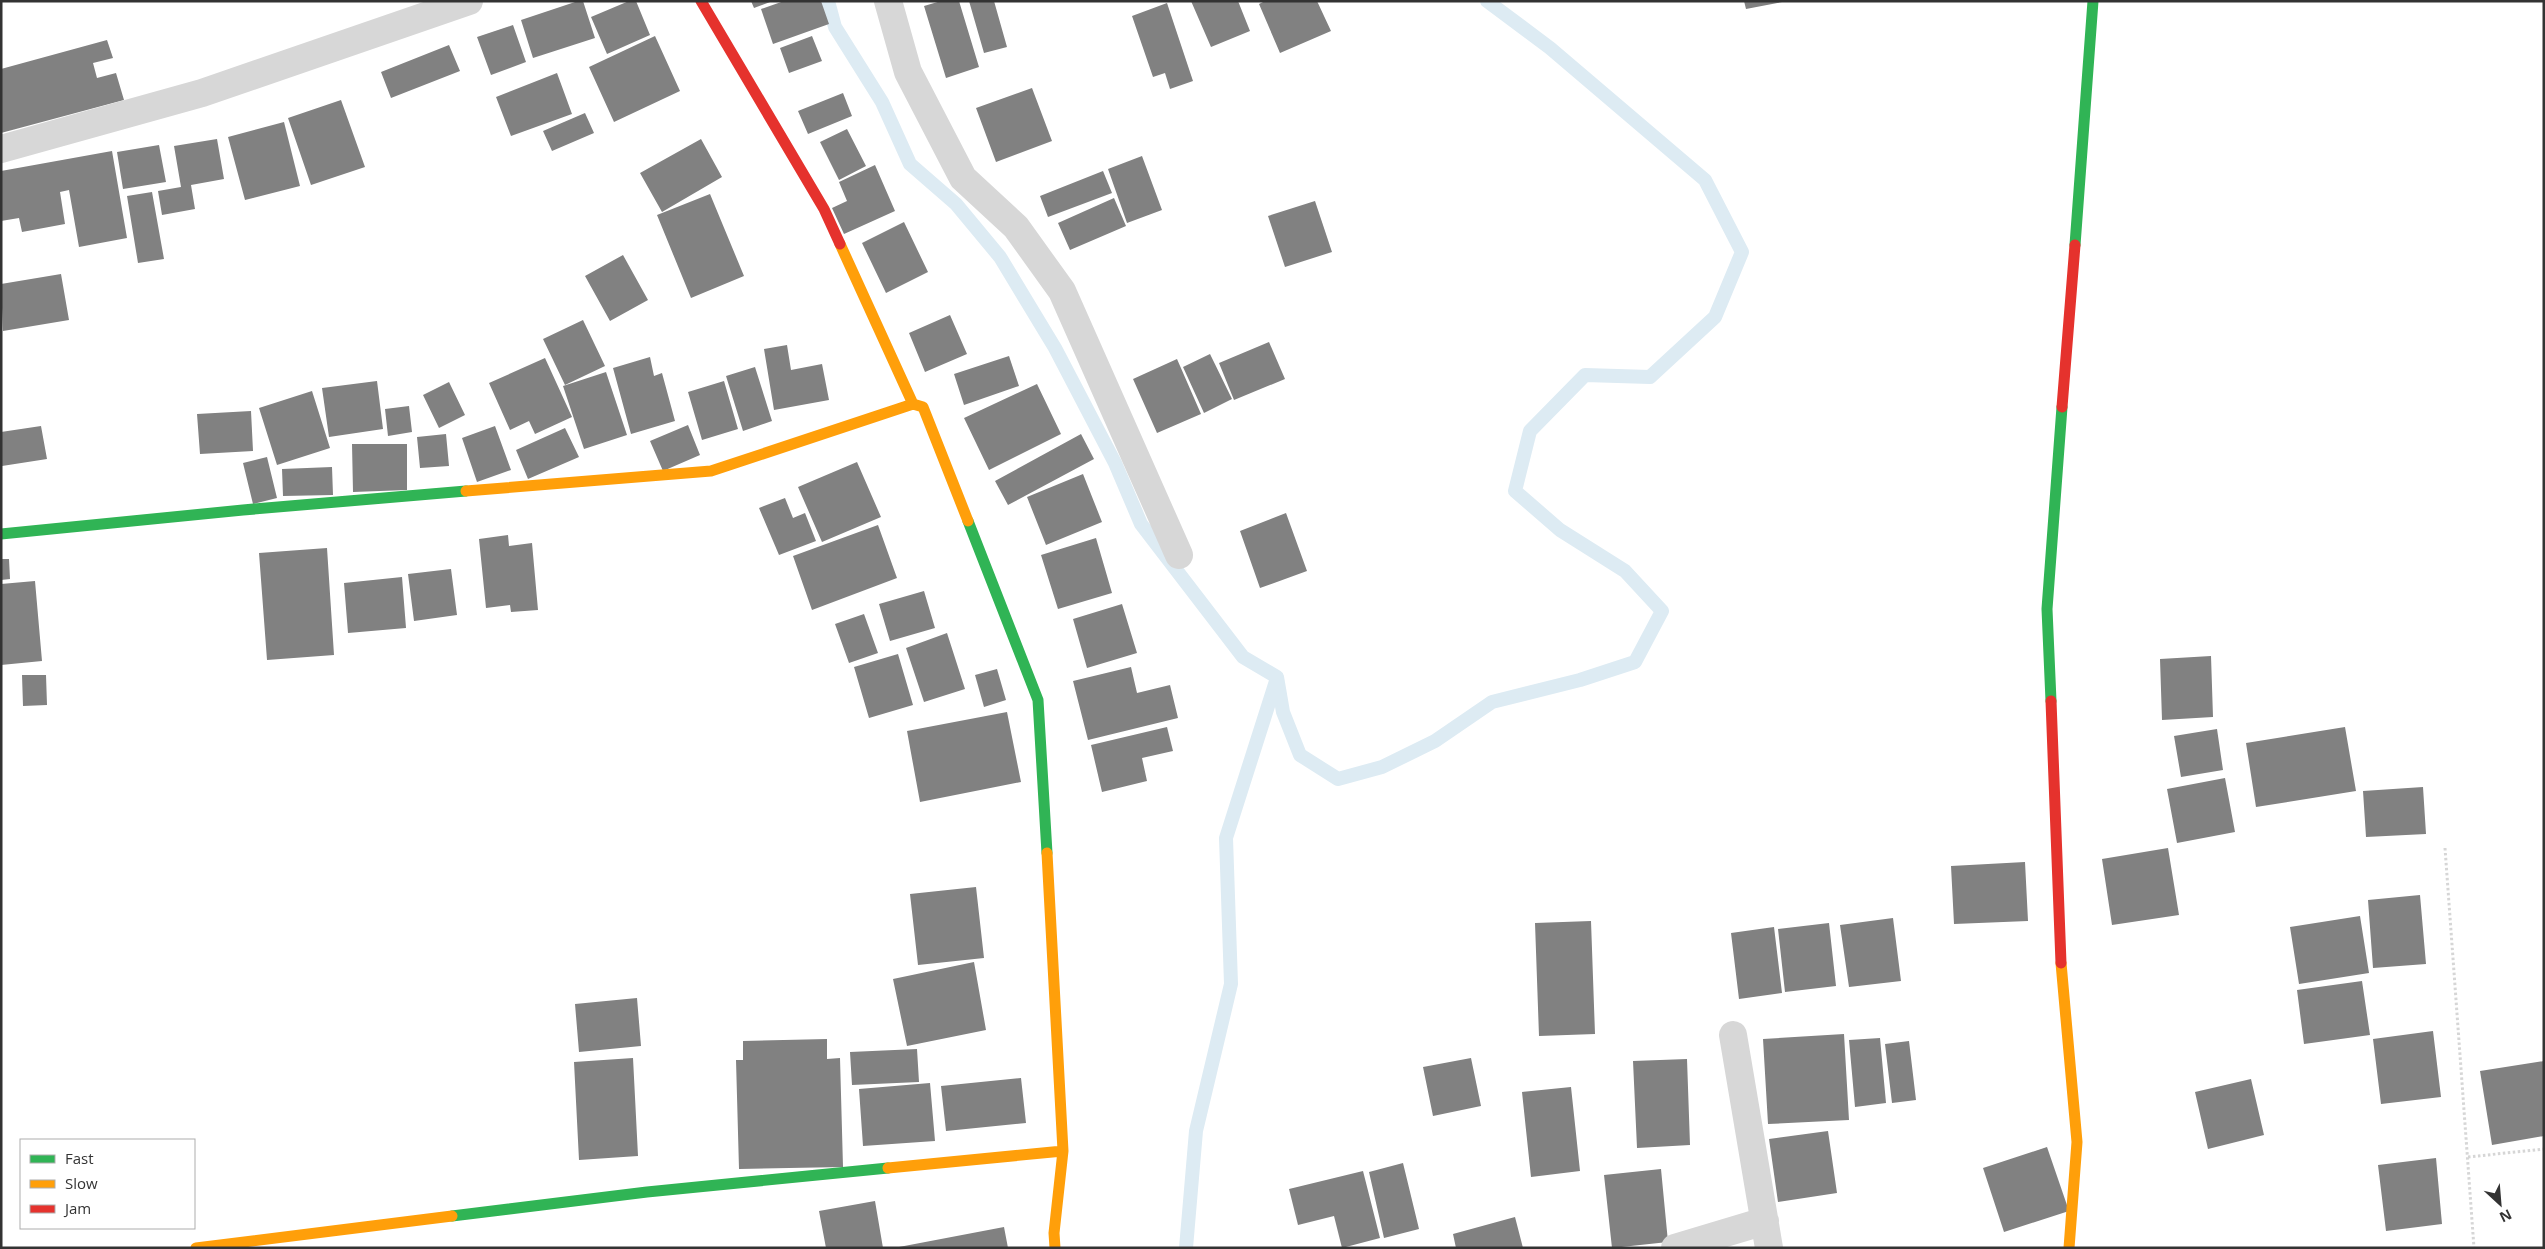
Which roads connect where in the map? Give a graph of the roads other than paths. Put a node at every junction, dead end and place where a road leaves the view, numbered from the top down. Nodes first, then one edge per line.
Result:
1 (469, 1) edge
2 (701, 1) edge
3 (888, 1) edge
4 (2093, 1) edge
5 (1, 149) edge
6 (913, 404) junction
7 (1, 534) edge
8 (1179, 555) dead end
9 (1733, 1035) dead end
10 (1063, 1151) junction
11 (1765, 1221) junction
12 (196, 1248) edge
13 (1056, 1248) edge
14 (1675, 1248) edge
15 (1769, 1248) edge
16 (2069, 1248) edge

1 - 5 street
2 - 6 street
3 - 8 street
4 - 16 street
6 - 7 street
6 - 10 street
9 - 11 street
10 - 12 street
10 - 13 street
11 - 14 street
11 - 15 street

